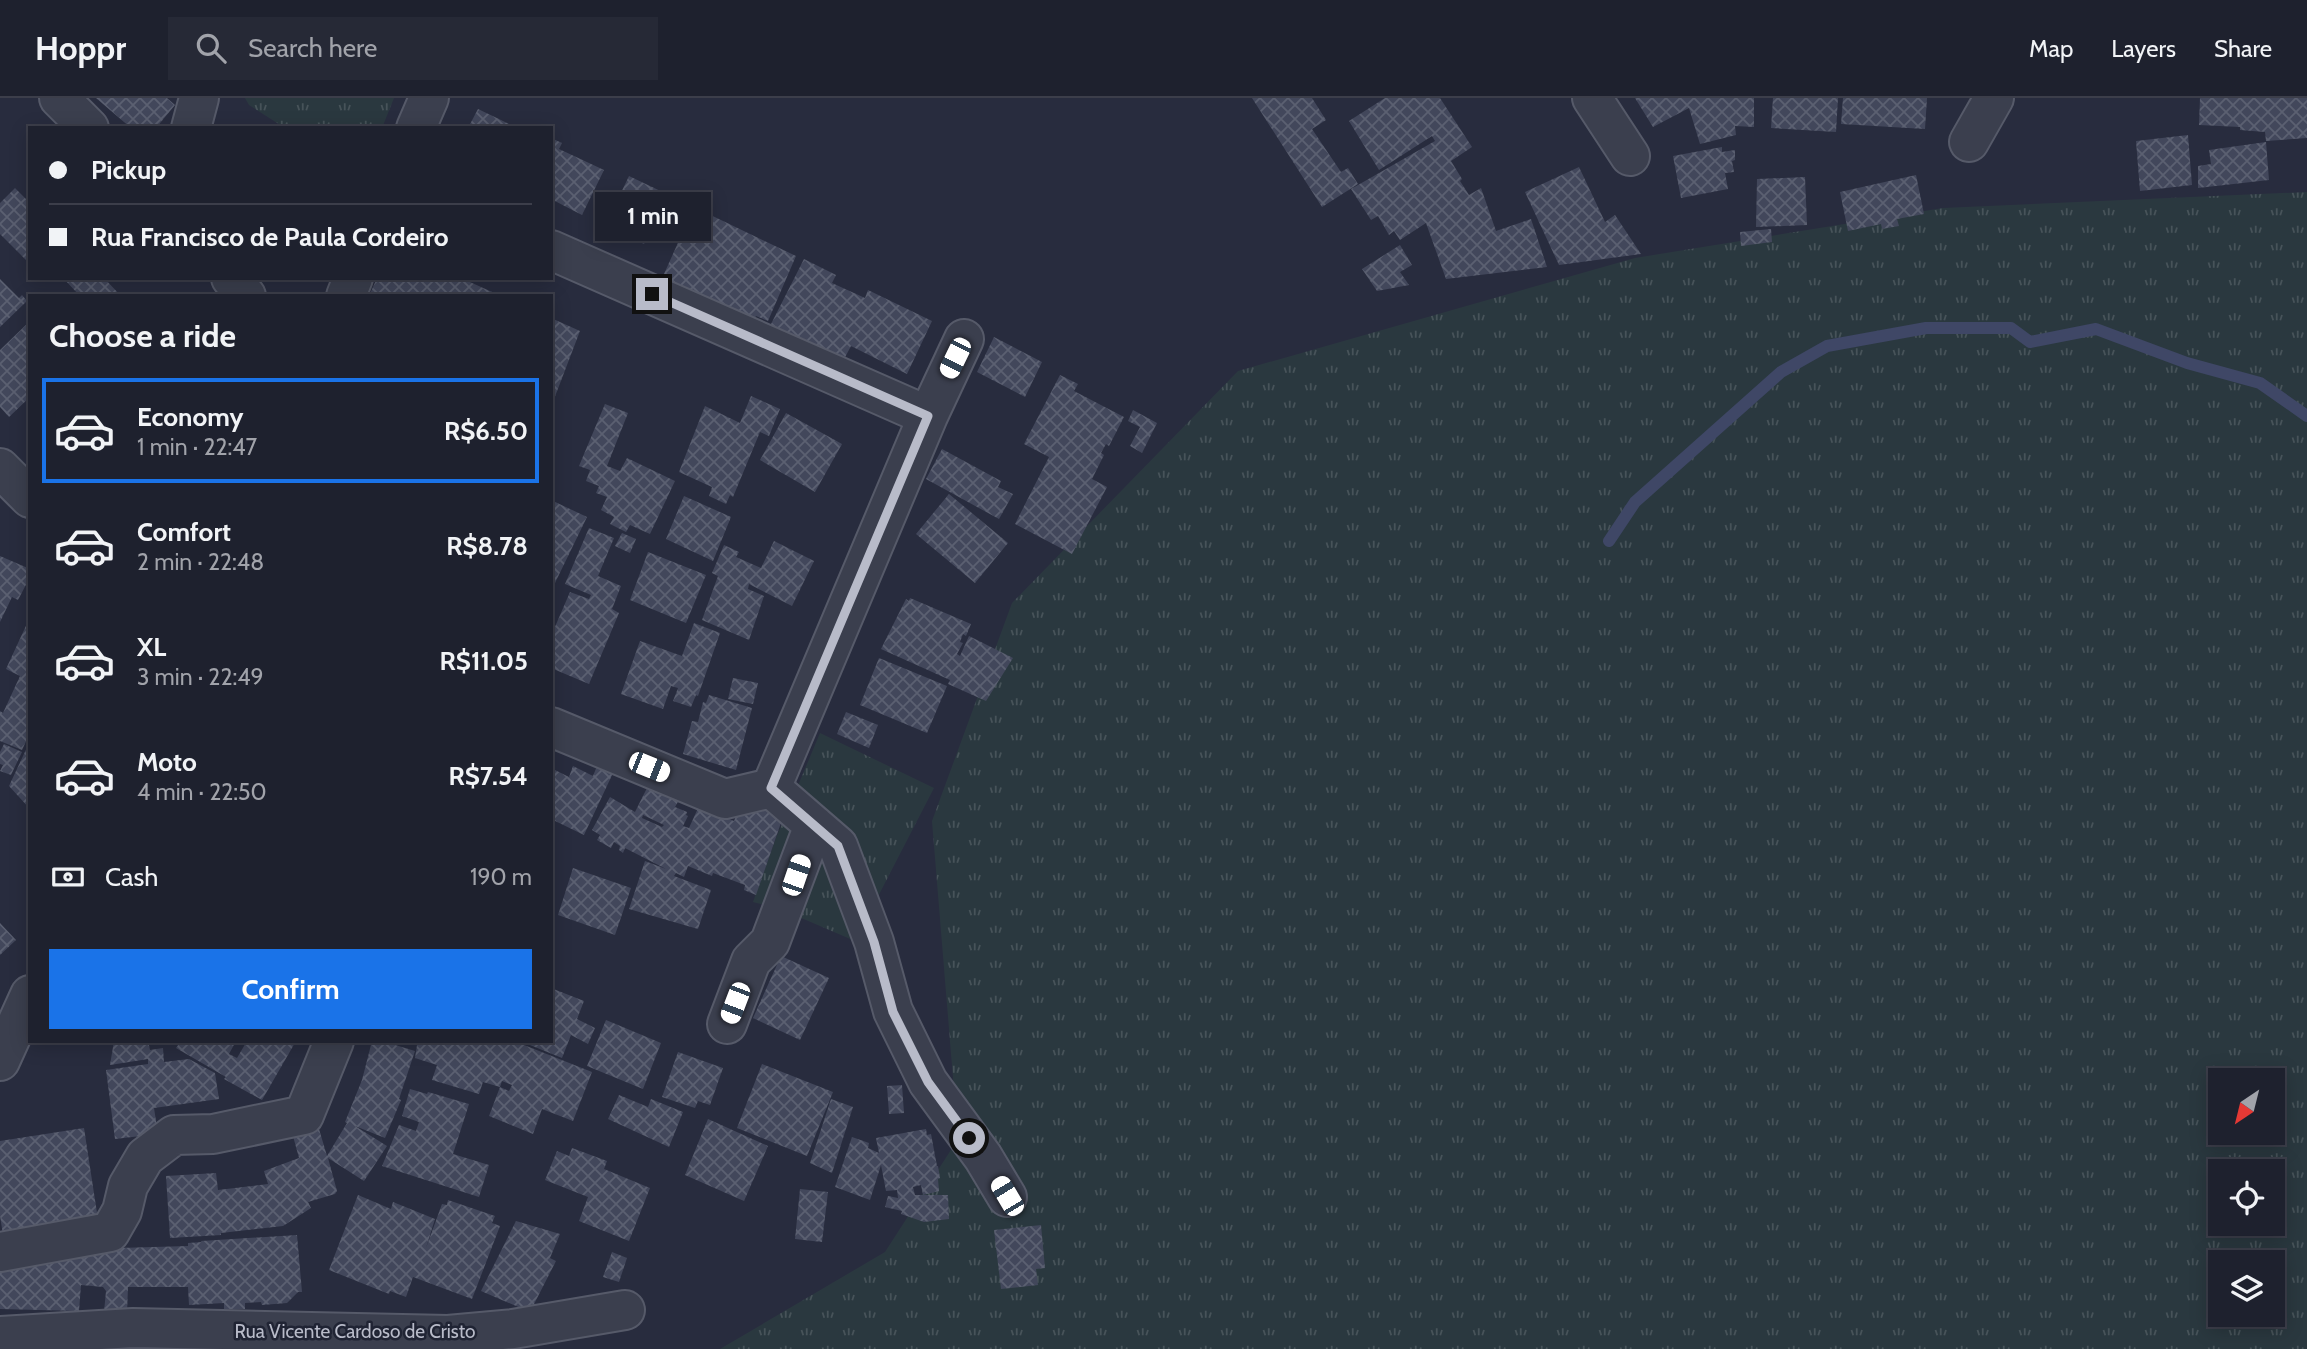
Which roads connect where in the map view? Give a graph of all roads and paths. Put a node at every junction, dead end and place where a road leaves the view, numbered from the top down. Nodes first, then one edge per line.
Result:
1 (59, 98) edge
2 (199, 98) edge
3 (429, 98) edge
4 (1592, 98) edge
5 (1994, 98) edge
6 (87, 126) edge
7 (192, 126) edge
8 (417, 126) edge
9 (1969, 142) dead end
10 (1630, 156) dead end
11 (553, 251) edge
12 (233, 280) edge
13 (244, 294) edge
14 (964, 339) dead end
15 (928, 416) junction
16 (0, 468) edge
17 (28, 496) edge
18 (553, 728) edge
19 (771, 788) junction
20 (814, 825) junction
21 (28, 999) edge
22 (727, 1024) dead end
23 (333, 1043) edge
24 (0, 1062) edge
25 (1007, 1196) dead end
26 (0, 1252) edge
27 (625, 1310) dead end
28 (0, 1336) edge

1 - 6 street
2 - 7 street
3 - 8 street
4 - 10 street
5 - 9 street
11 - 15 street
12 - 13 street
14 - 15 street
15 - 19 street
16 - 17 street
18 - 19 street
19 - 20 street
20 - 22 street
20 - 25 street
21 - 24 street
23 - 26 street
27 - 28 street, Rua Vicente Cardoso de Cristo

